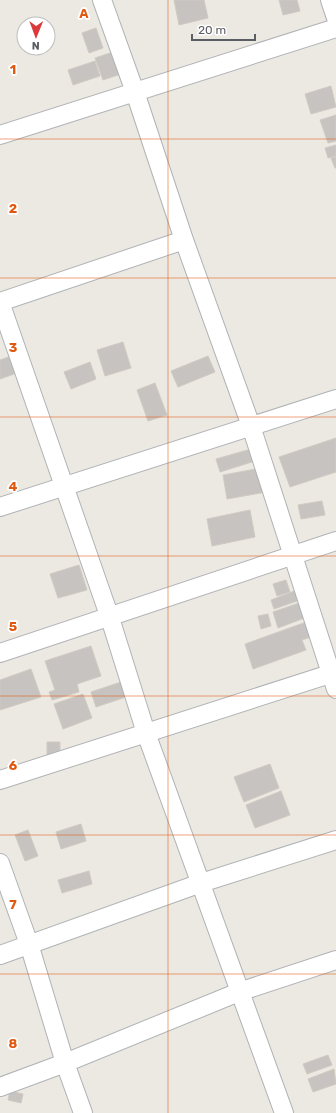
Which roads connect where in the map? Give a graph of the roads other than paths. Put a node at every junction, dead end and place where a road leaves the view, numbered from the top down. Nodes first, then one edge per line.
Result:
1 (102, 0) edge
2 (330, 0) edge
3 (336, 18) edge
4 (336, 28) edge
5 (136, 92) junction
6 (0, 135) edge
7 (184, 240) junction
8 (0, 302) edge
9 (336, 399) edge
10 (252, 426) junction
11 (65, 487) junction
12 (0, 507) edge
13 (336, 541) edge
14 (293, 557) junction
15 (110, 618) junction
16 (0, 653) edge
17 (334, 678) edge
18 (146, 733) junction
19 (0, 780) edge
20 (336, 840) edge
21 (0, 863) edge
22 (201, 883) junction
23 (29, 944) junction
24 (0, 955) edge
25 (336, 960) edge
26 (239, 992) junction
27 (65, 1063) junction
28 (0, 1087) edge
29 (83, 1113) edge
30 (284, 1113) edge

1 - 5 street
2 - 3 street
4 - 5 street
5 - 6 street
5 - 7 street
7 - 8 street
7 - 10 street
8 - 11 street
9 - 10 street
10 - 11 street
10 - 14 street
11 - 12 street
11 - 15 street
13 - 14 street
14 - 15 street
14 - 17 street
15 - 16 street
15 - 18 street
17 - 18 street
18 - 19 street
18 - 22 street
20 - 22 street
21 - 23 street
22 - 23 street
22 - 26 street
23 - 24 street
23 - 27 street
25 - 26 street
26 - 27 street
26 - 30 street
27 - 28 street
27 - 29 street

